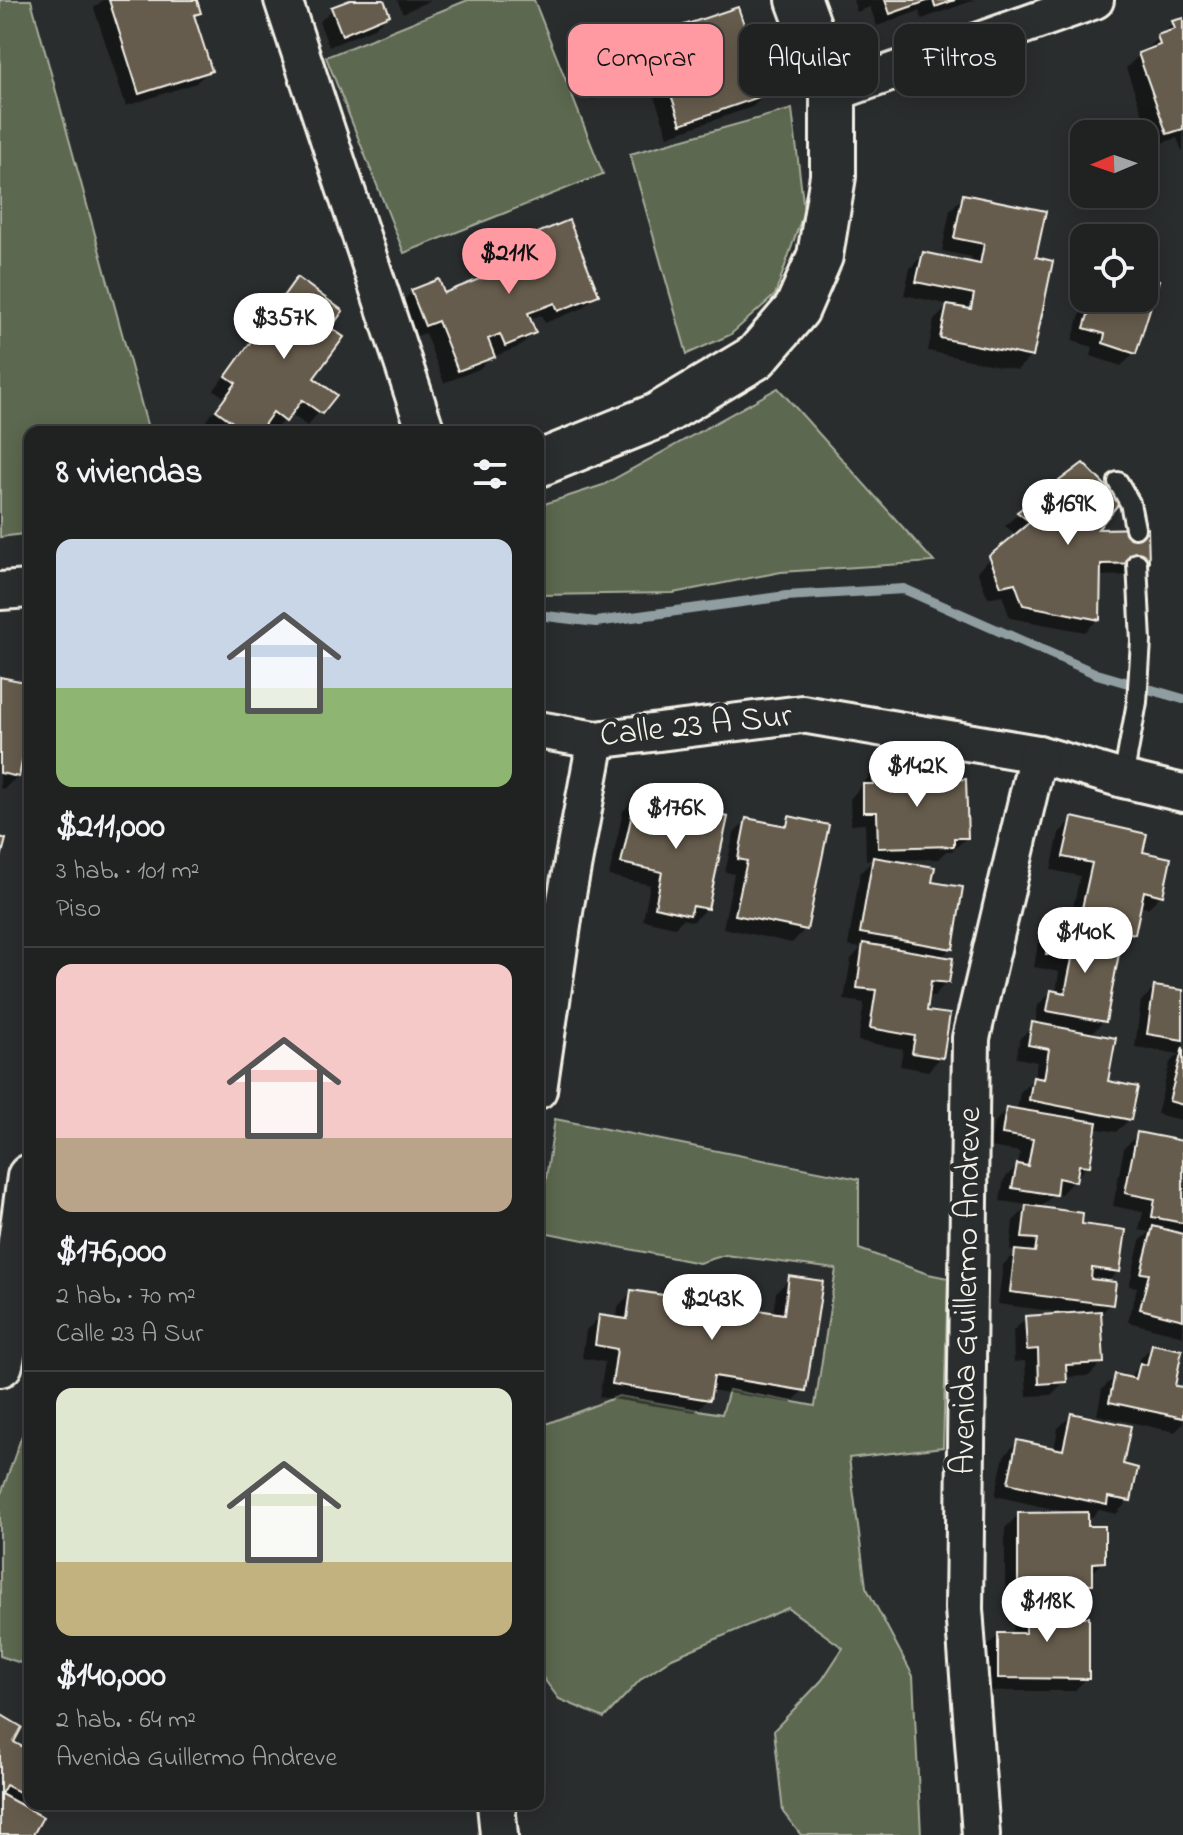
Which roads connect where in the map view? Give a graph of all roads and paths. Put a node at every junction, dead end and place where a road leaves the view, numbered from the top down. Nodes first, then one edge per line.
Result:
1 (283, 0) edge
2 (799, 0) edge
3 (1095, 0) edge
4 (808, 24) edge
5 (878, 77) edge
6 (833, 96) edge
7 (424, 426) edge
8 (544, 462) edge
9 (1118, 482) dead end
10 (1135, 528) dead end
11 (1137, 563) dead end
12 (24, 589) edge
13 (0, 591) edge
14 (544, 731) edge
15 (596, 740) junction
16 (1038, 754) junction
17 (1123, 779) junction
18 (1183, 793) edge
19 (544, 1049) edge
20 (24, 1220) edge
21 (0, 1364) edge
22 (497, 1810) edge
23 (499, 1835) edge
24 (981, 1835) edge

1 - 7 street
2 - 4 street
3 - 5 street
6 - 8 street
9 - 10 lane
11 - 17 lane
12 - 13 street
14 - 15 street, Calle 23 A Sur
15 - 16 street, Calle 23 A Sur
15 - 19 street
16 - 17 street, Calle 23 A Sur
16 - 24 street, Avenida Guillermo Andreve
17 - 18 street, Calle 23 A Sur
20 - 21 street
22 - 23 street

